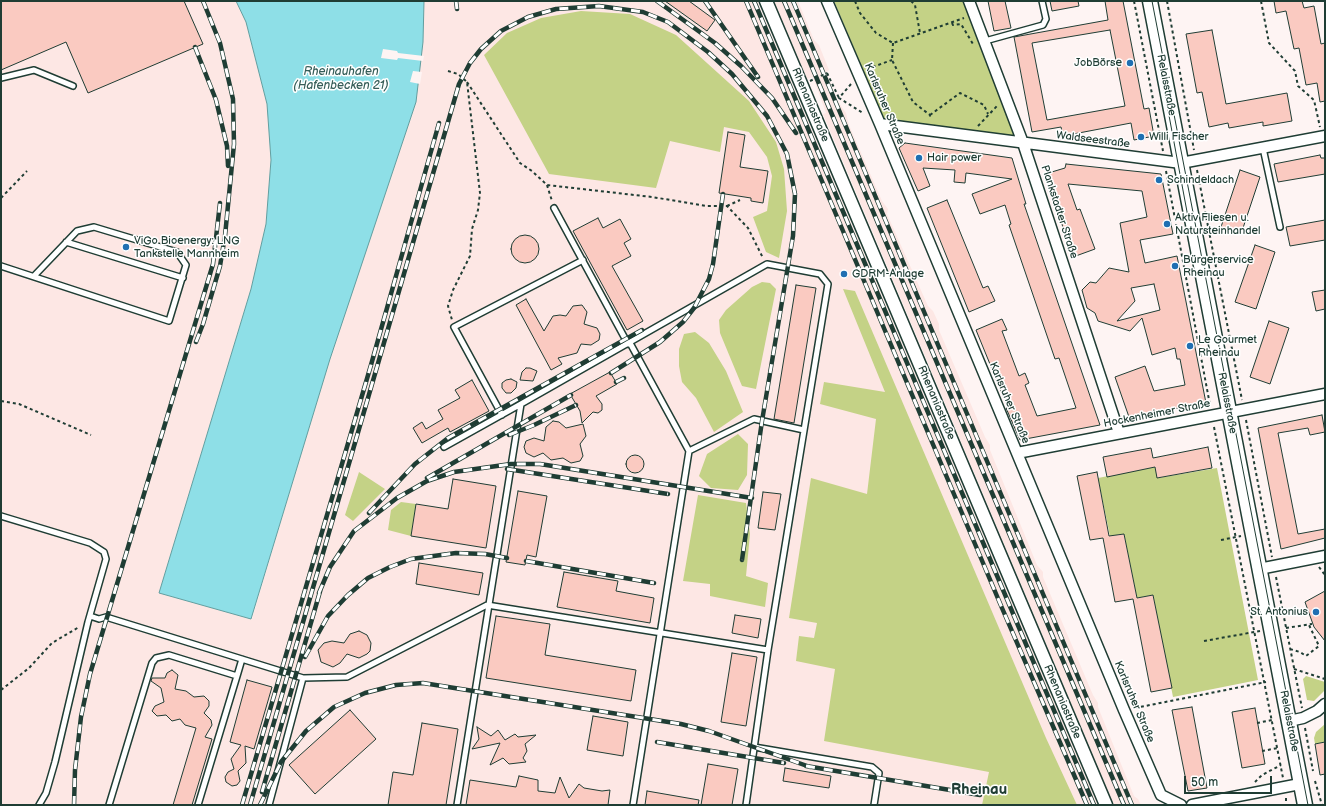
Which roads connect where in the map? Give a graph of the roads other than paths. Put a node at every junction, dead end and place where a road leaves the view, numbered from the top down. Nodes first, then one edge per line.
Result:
1 (766, 1) edge
2 (827, 1) edge
3 (969, 1) edge
4 (1042, 1) edge
5 (1150, 1) edge
6 (985, 41) junction
7 (1, 78) edge
8 (73, 86) dead end
9 (880, 124) junction
10 (1324, 136) edge
11 (1023, 143) junction
12 (1263, 148) junction
13 (1181, 163) junction
14 (554, 208) road end
15 (1280, 227) dead end
16 (66, 242) junction
17 (583, 260) junction
18 (1, 266) edge
19 (34, 276) junction
20 (183, 278) junction
21 (629, 344) junction
22 (1325, 394) edge
23 (521, 404) junction
24 (1229, 413) junction
25 (502, 415) junction
26 (804, 430) junction
27 (1119, 433) junction
28 (444, 447) dead end
29 (689, 451) junction
30 (1017, 453) junction
31 (1, 516) edge
32 (1325, 556) edge
33 (1259, 569) junction
34 (487, 605) junction
35 (89, 619) junction
36 (660, 633) junction
37 (768, 650) junction
38 (242, 659) junction
39 (237, 676) junction
40 (303, 678) junction
41 (1325, 704) edge
42 (1289, 721) junction
43 (754, 747) junction
44 (1300, 784) junction
45 (1242, 800) edge
46 (1304, 804) edge
47 (39, 805) edge
48 (109, 805) edge
49 (198, 805) edge
50 (269, 805) edge
51 (456, 805) edge
52 (634, 805) edge
53 (746, 805) edge
54 (874, 805) edge
55 (1106, 805) edge
56 (1181, 805) edge
57 (1192, 805) edge

1 - 55 street, Rhenaniastraße
2 - 9 street, Karlsruher Straße
3 - 6 street, Plankstadter Straße
4 - 6 lane
5 - 13 main road, Relaisstraße
6 - 11 street, Plankstadter Straße
7 - 8 lane
9 - 11 street, Waldseestraße
9 - 30 street, Karlsruher Straße
10 - 12 street, Waldseestraße
11 - 13 street, Waldseestraße
11 - 27 street, Plankstadter Straße
12 - 13 street, Waldseestraße
12 - 15 lane
13 - 24 main road, Relaisstraße
14 - 17 lane
16 - 19 lane
16 - 20 lane
16 - 20 lane
17 - 21 lane
17 - 25 lane
18 - 19 lane
19 - 20 lane
21 - 23 lane
21 - 26 lane
21 - 29 lane
22 - 24 street, Hockenheimer Straße
23 - 25 lane
23 - 34 lane
24 - 27 street, Hockenheimer Straße
24 - 33 main road, Relaisstraße
25 - 28 lane
26 - 29 lane
26 - 37 lane
27 - 30 street, Hockenheimer Straße
29 - 36 lane
30 - 56 street, Karlsruher Straße
31 - 35 lane
32 - 33 street
33 - 42 main road, Relaisstraße
34 - 36 lane
34 - 40 lane
34 - 51 lane
35 - 38 lane
35 - 47 lane
36 - 37 lane
36 - 52 lane
37 - 43 lane
38 - 39 lane
38 - 40 lane
39 - 48 lane
39 - 49 lane
40 - 50 lane
41 - 42 street
42 - 44 main road, Relaisstraße
43 - 53 lane
43 - 54 lane
44 - 45 street
44 - 46 main road, Relaisstraße
45 - 57 street

